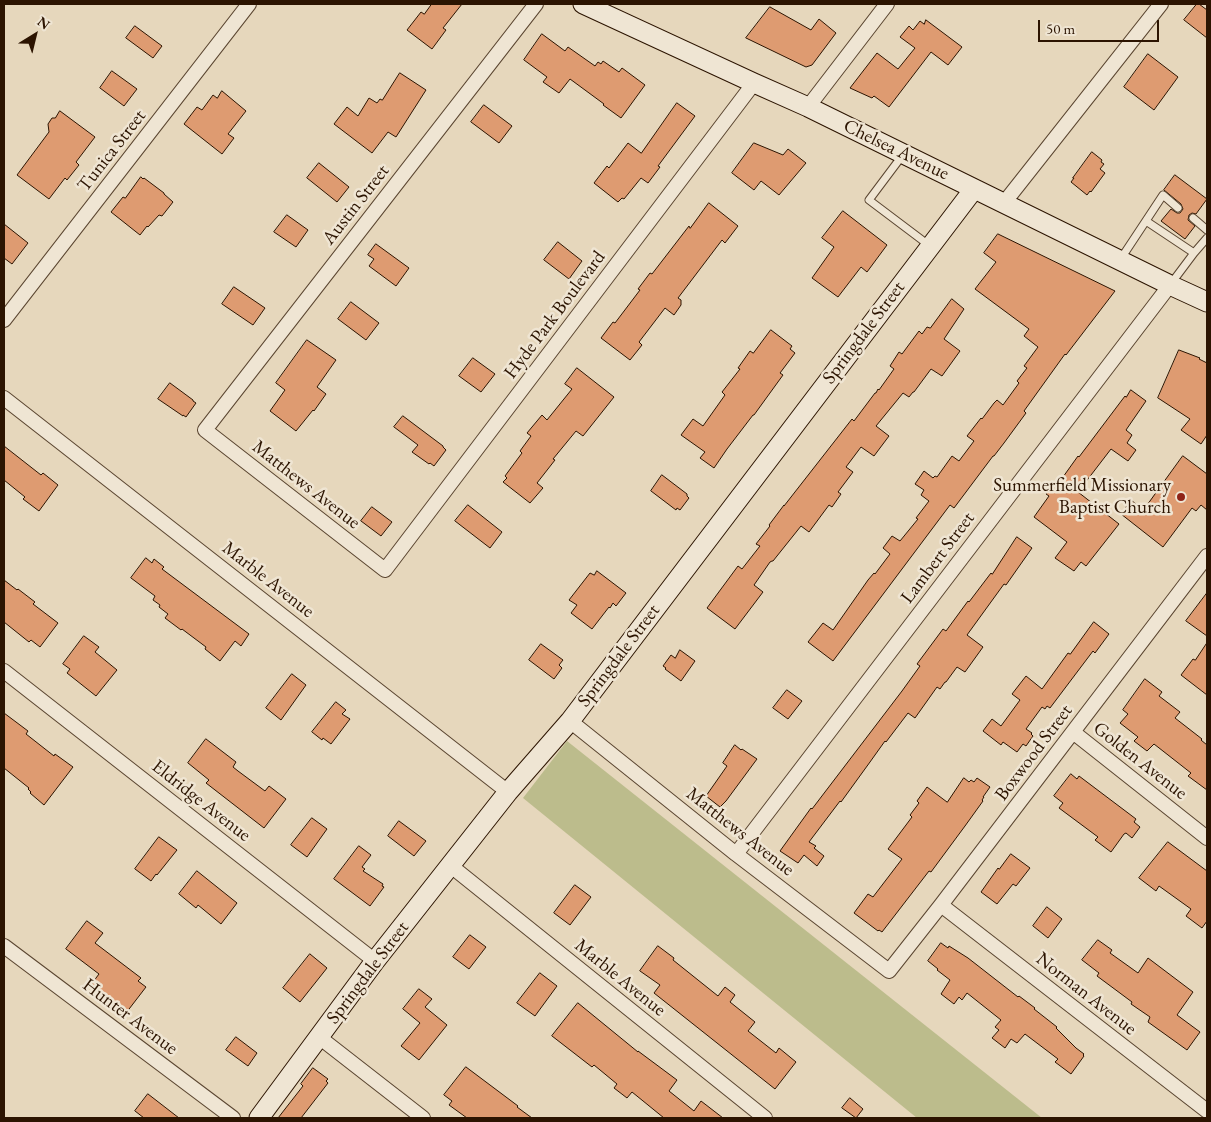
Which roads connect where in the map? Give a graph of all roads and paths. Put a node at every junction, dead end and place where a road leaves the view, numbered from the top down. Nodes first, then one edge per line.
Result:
1 (249, 4) edge
2 (536, 4) edge
3 (583, 4) edge
4 (888, 4) edge
5 (1161, 4) edge
6 (754, 83) junction
7 (808, 107) junction
8 (904, 154) junction
9 (974, 189) junction
10 (1004, 203) junction
11 (1178, 208) dead end
12 (1193, 218) dead end
13 (1146, 220) junction
14 (1207, 230) edge
15 (1207, 238) edge
16 (930, 246) junction
17 (1194, 253) junction
18 (1120, 260) junction
19 (1170, 285) junction
20 (1205, 296) edge
21 (4, 320) edge
22 (4, 398) edge
23 (205, 430) joint
24 (1205, 562) edge
25 (385, 570) joint
26 (4, 671) edge
27 (570, 721) junction
28 (1072, 732) junction
29 (508, 792) junction
30 (1207, 838) edge
31 (736, 854) junction
32 (450, 866) junction
33 (941, 905) junction
34 (4, 946) edge
35 (375, 961) junction
36 (889, 971) joint
37 (319, 1037) junction
38 (1207, 1111) edge
39 (233, 1118) edge
40 (259, 1118) edge
41 (423, 1118) edge
42 (765, 1118) edge

1 - 21 street, Tunica Street
2 - 23 street, Austin Street
3 - 6 street, Chelsea Avenue
4 - 7 street
5 - 10 street
6 - 7 street, Chelsea Avenue
6 - 25 street, Hyde Park Boulevard
7 - 8 street, Chelsea Avenue
8 - 9 street, Chelsea Avenue
8 - 16 lane
9 - 10 street, Chelsea Avenue
9 - 16 street, Springdale Street
10 - 18 street, Chelsea Avenue
11 - 13 lane
12 - 14 lane
13 - 17 lane
13 - 18 lane
15 - 17 lane
16 - 27 street, Springdale Street
17 - 19 lane
18 - 19 street, Chelsea Avenue
19 - 20 street, Chelsea Avenue
19 - 31 street, Lambert Street
22 - 29 street, Marble Avenue
23 - 25 street, Matthews Avenue
24 - 28 street, Boxwood Street
26 - 35 street, Eldridge Avenue
27 - 29 street, Springdale Street
27 - 31 street, Matthews Avenue
28 - 30 street, Golden Avenue
28 - 33 street, Boxwood Street
29 - 32 street, Springdale Street
31 - 36 street, Matthews Avenue
32 - 35 street, Springdale Street
32 - 42 street, Marble Avenue
33 - 36 street, Boxwood Street
33 - 38 street, Norman Avenue
34 - 39 street, Hunter Avenue
35 - 37 street, Springdale Street
37 - 40 street, Springdale Street
37 - 41 street

